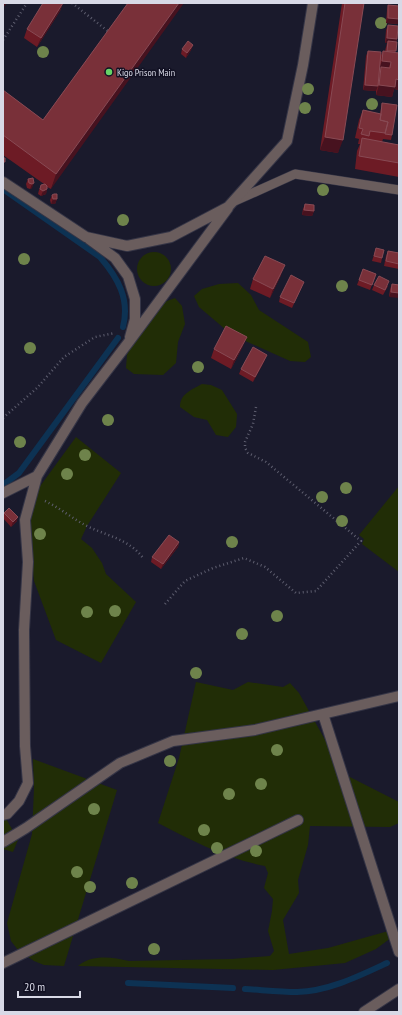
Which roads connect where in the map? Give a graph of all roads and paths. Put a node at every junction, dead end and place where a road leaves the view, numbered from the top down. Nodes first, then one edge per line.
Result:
1 (28, 3) edge
2 (72, 3) edge
3 (313, 3) edge
4 (111, 33) edge
5 (3, 40) edge
6 (3, 182) edge
7 (399, 190) edge
8 (233, 201) junction
9 (86, 237) junction
10 (132, 330) junction
11 (128, 343) junction
12 (256, 407) dead end
13 (3, 418) edge
14 (37, 476) junction
15 (3, 493) edge
16 (32, 494) junction
17 (143, 558) dead end
18 (165, 604) dead end
19 (399, 696) edge
20 (323, 714) junction
21 (3, 815) edge
22 (298, 820) dead end
23 (3, 842) edge
24 (399, 952) edge
25 (3, 963) edge
26 (399, 989) edge
27 (364, 1012) edge

1 - 5 path
2 - 4 path
3 - 8 street
6 - 9 street
7 - 8 lane
8 - 9 street
8 - 11 street
9 - 10 street
10 - 11 street
10 - 13 path
11 - 14 street
12 - 18 path
14 - 15 street
14 - 16 street
16 - 17 path
16 - 21 street
19 - 20 street
20 - 23 street
20 - 24 street
22 - 25 street
26 - 27 street

